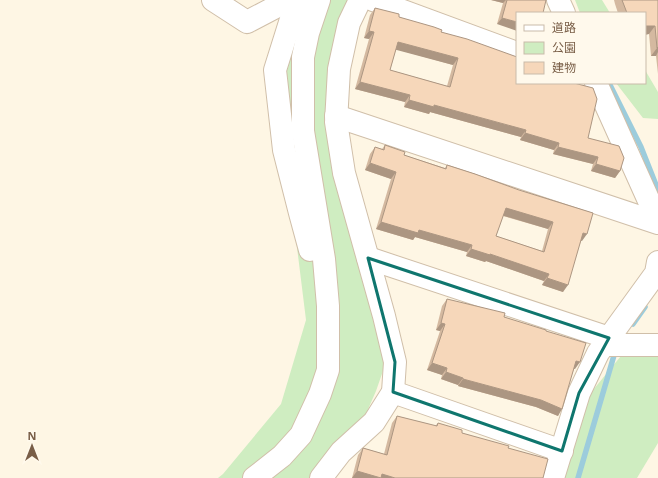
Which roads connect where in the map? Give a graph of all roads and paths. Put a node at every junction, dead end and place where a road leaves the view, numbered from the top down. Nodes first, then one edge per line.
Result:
1 (212, 0) edge
2 (288, 0) edge
3 (297, 0) edge
4 (319, 0) edge
5 (360, 0) edge
6 (373, 0) edge
7 (558, 0) edge
8 (564, 12) edge
9 (516, 53) edge
10 (596, 84) edge
11 (336, 116) junction
12 (658, 222) edge
13 (368, 258) junction
14 (658, 262) edge
15 (328, 306) junction
16 (606, 342) junction
17 (658, 345) edge
18 (393, 392) junction
19 (562, 451) junction
20 (254, 478) edge
21 (321, 478) edge
22 (554, 478) edge

1 - 2 street
3 - 15 street
4 - 15 street
5 - 11 street
6 - 9 street
7 - 8 street
10 - 12 street
11 - 12 street
11 - 13 street
13 - 16 street
13 - 18 street
14 - 16 street
15 - 20 street
16 - 17 street
16 - 19 street
18 - 19 street
18 - 21 street
19 - 22 street

